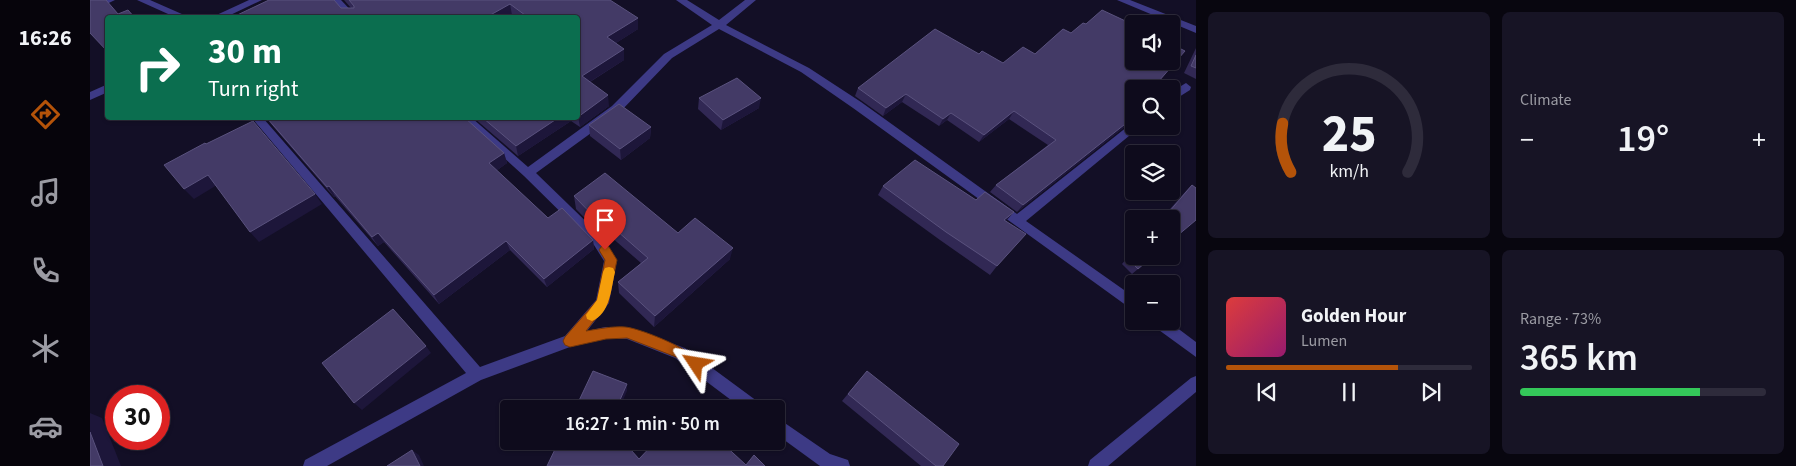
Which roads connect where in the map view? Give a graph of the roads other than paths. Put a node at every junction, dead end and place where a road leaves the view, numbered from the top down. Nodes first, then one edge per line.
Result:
1 (110, 0) edge
2 (142, 0) edge
3 (257, 0) edge
4 (336, 0) edge
5 (681, 0) edge
6 (751, 0) edge
7 (1122, 0) edge
8 (90, 9) edge
9 (180, 15) edge
10 (221, 15) edge
11 (351, 15) edge
12 (719, 26) junction
13 (1196, 30) edge
14 (1186, 87) dead end
15 (105, 89) edge
16 (1180, 91) edge
17 (90, 96) edge
18 (259, 120) edge
19 (467, 120) edge
20 (1125, 135) edge
21 (528, 172) junction
22 (1017, 221) junction
23 (1125, 299) edge
24 (1169, 330) edge
25 (570, 341) junction
26 (1196, 350) edge
27 (477, 375) junction
28 (1196, 383) edge
29 (744, 400) edge
30 (785, 431) edge
31 (311, 466) edge
32 (842, 466) edge
33 (1096, 466) edge

1 - 8 street
2 - 9 street
3 - 10 street
4 - 11 street
5 - 12 street
6 - 12 street
7 - 13 street
12 - 21 street
12 - 22 street
14 - 16 street
15 - 17 street
18 - 27 street
19 - 21 street
20 - 22 street
21 - 25 street
22 - 23 street
24 - 26 street
25 - 27 street
25 - 29 street
27 - 31 street
28 - 33 street
30 - 32 street

